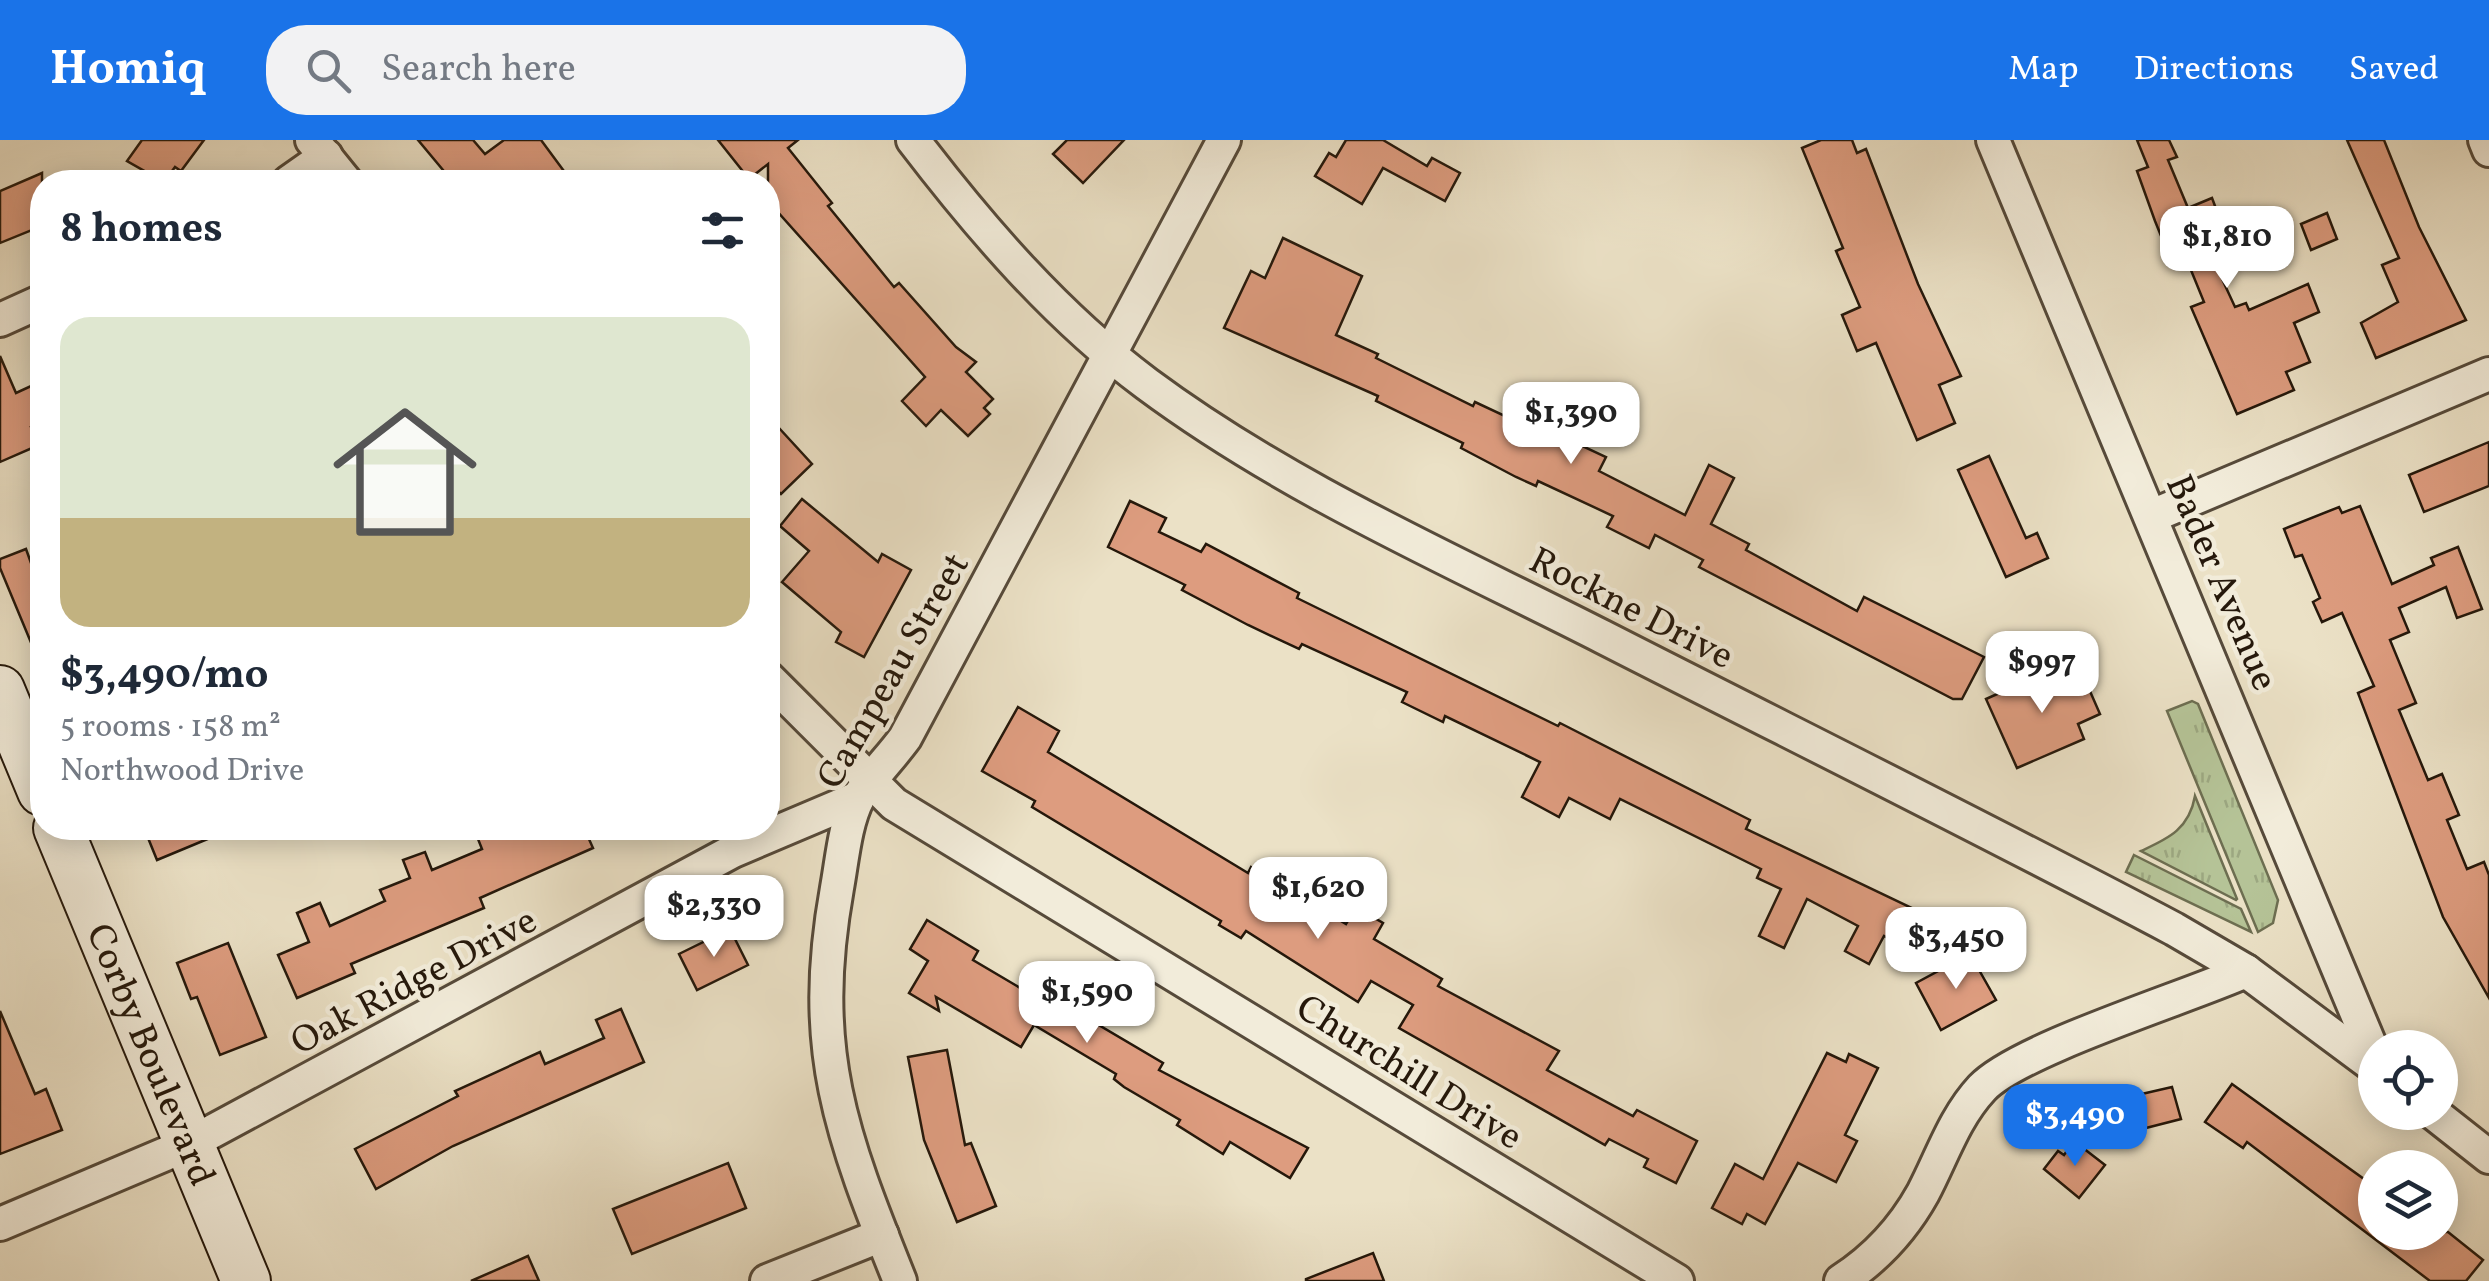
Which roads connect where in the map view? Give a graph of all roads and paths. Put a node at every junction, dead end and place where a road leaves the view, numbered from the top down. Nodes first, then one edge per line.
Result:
1 (913, 140) edge
2 (1224, 140) edge
3 (1993, 140) edge
4 (2485, 140) edge
5 (319, 148) edge
6 (2489, 150) edge
7 (300, 170) edge
8 (336, 170) edge
9 (30, 307) edge
10 (0, 320) edge
11 (1110, 354) junction
12 (2489, 374) edge
13 (2152, 516) junction
14 (780, 692) edge
15 (20, 715) edge
16 (30, 750) edge
17 (865, 791) junction
18 (780, 830) edge
19 (63, 840) edge
20 (757, 840) edge
21 (2246, 972) junction
22 (2364, 1030) edge
23 (2358, 1054) edge
24 (2454, 1130) edge
25 (189, 1144) junction
26 (2489, 1158) edge
27 (0, 1224) edge
28 (882, 1235) junction
29 (246, 1281) edge
30 (768, 1281) edge
31 (900, 1281) edge
32 (1677, 1281) edge
33 (1841, 1281) edge

1 - 11 street, Rockne Drive
2 - 11 street, Campeau Street
3 - 13 street, Bader Avenue
4 - 6 street
5 - 7 street
5 - 8 street
9 - 10 street
11 - 17 street, Campeau Street
11 - 21 street, Rockne Drive
12 - 13 street
13 - 22 street, Bader Avenue
14 - 17 street, Churchill Drive
15 - 16 street
17 - 18 street, Oak Ridge Drive
17 - 28 street, Campeau Street
17 - 32 street, Churchill Drive
19 - 25 street, Corby Boulevard
20 - 25 street, Oak Ridge Drive
21 - 23 street, Rockne Drive
21 - 33 street
24 - 26 street
25 - 27 street, Oak Ridge Drive
25 - 29 street, Corby Boulevard
28 - 30 street
28 - 31 street, Campeau Street

